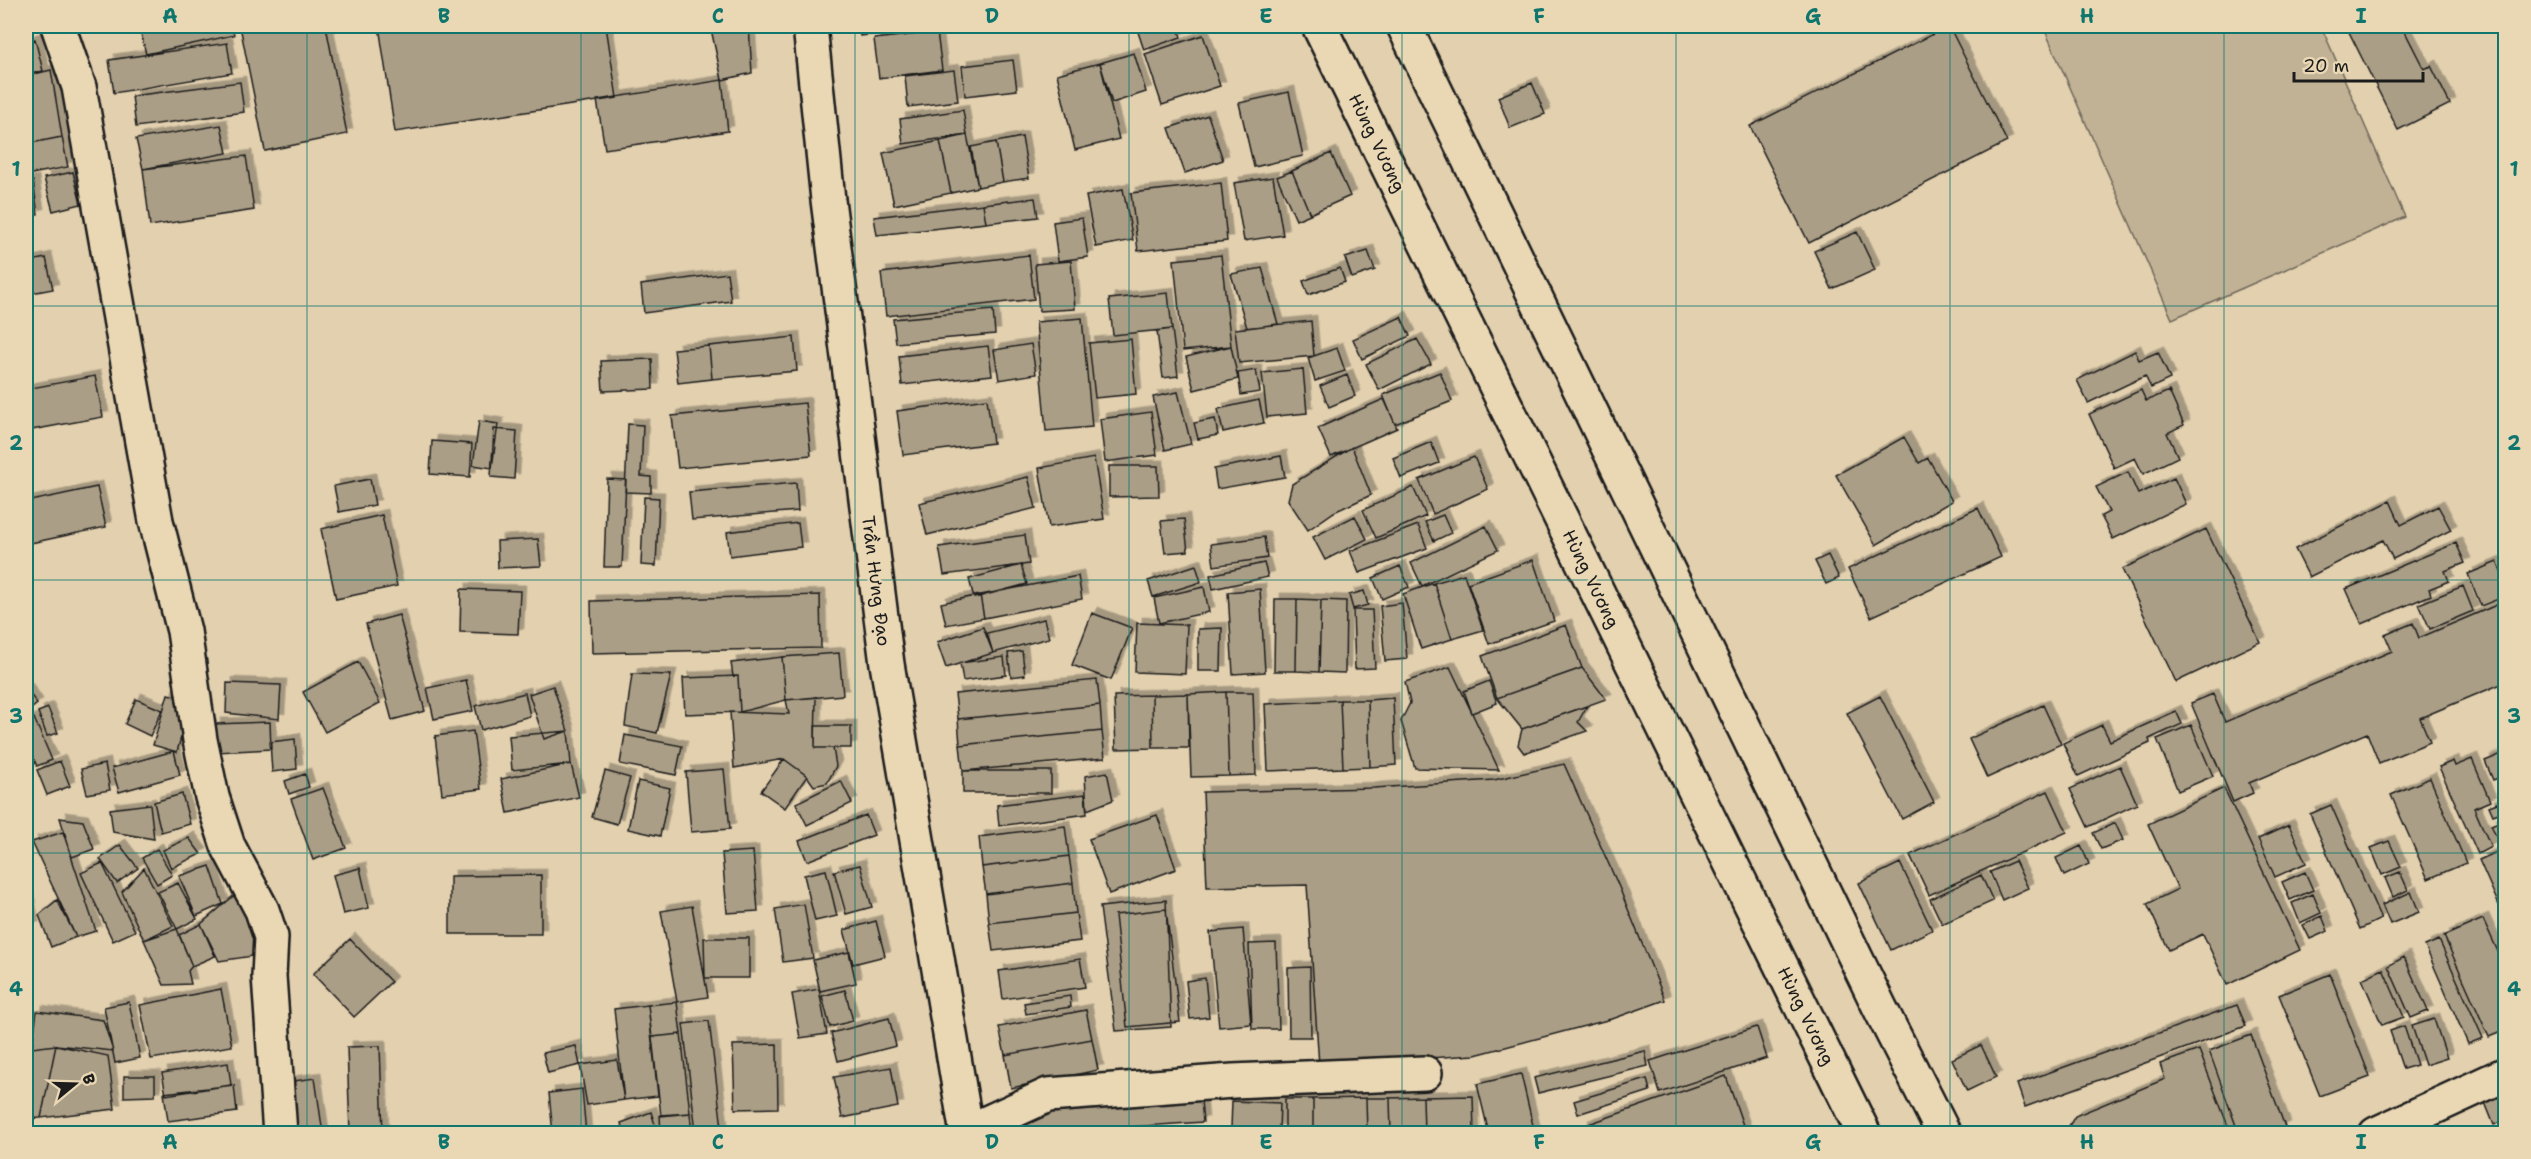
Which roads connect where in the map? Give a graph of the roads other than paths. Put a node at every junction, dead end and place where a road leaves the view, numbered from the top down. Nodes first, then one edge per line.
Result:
1 (58, 26) edge
2 (810, 26) edge
3 (1319, 26) edge
4 (1404, 26) edge
5 (1425, 1073) dead end
6 (2505, 1074) edge
7 (967, 1133) edge
8 (279, 1134) edge
9 (1863, 1134) edge
10 (1944, 1134) edge
11 (2376, 1134) edge

1 - 8 street
2 - 7 street, Trần Hưng Đạo
3 - 9 street, Hùng Vương
4 - 10 street
5 - 7 street
6 - 11 street

